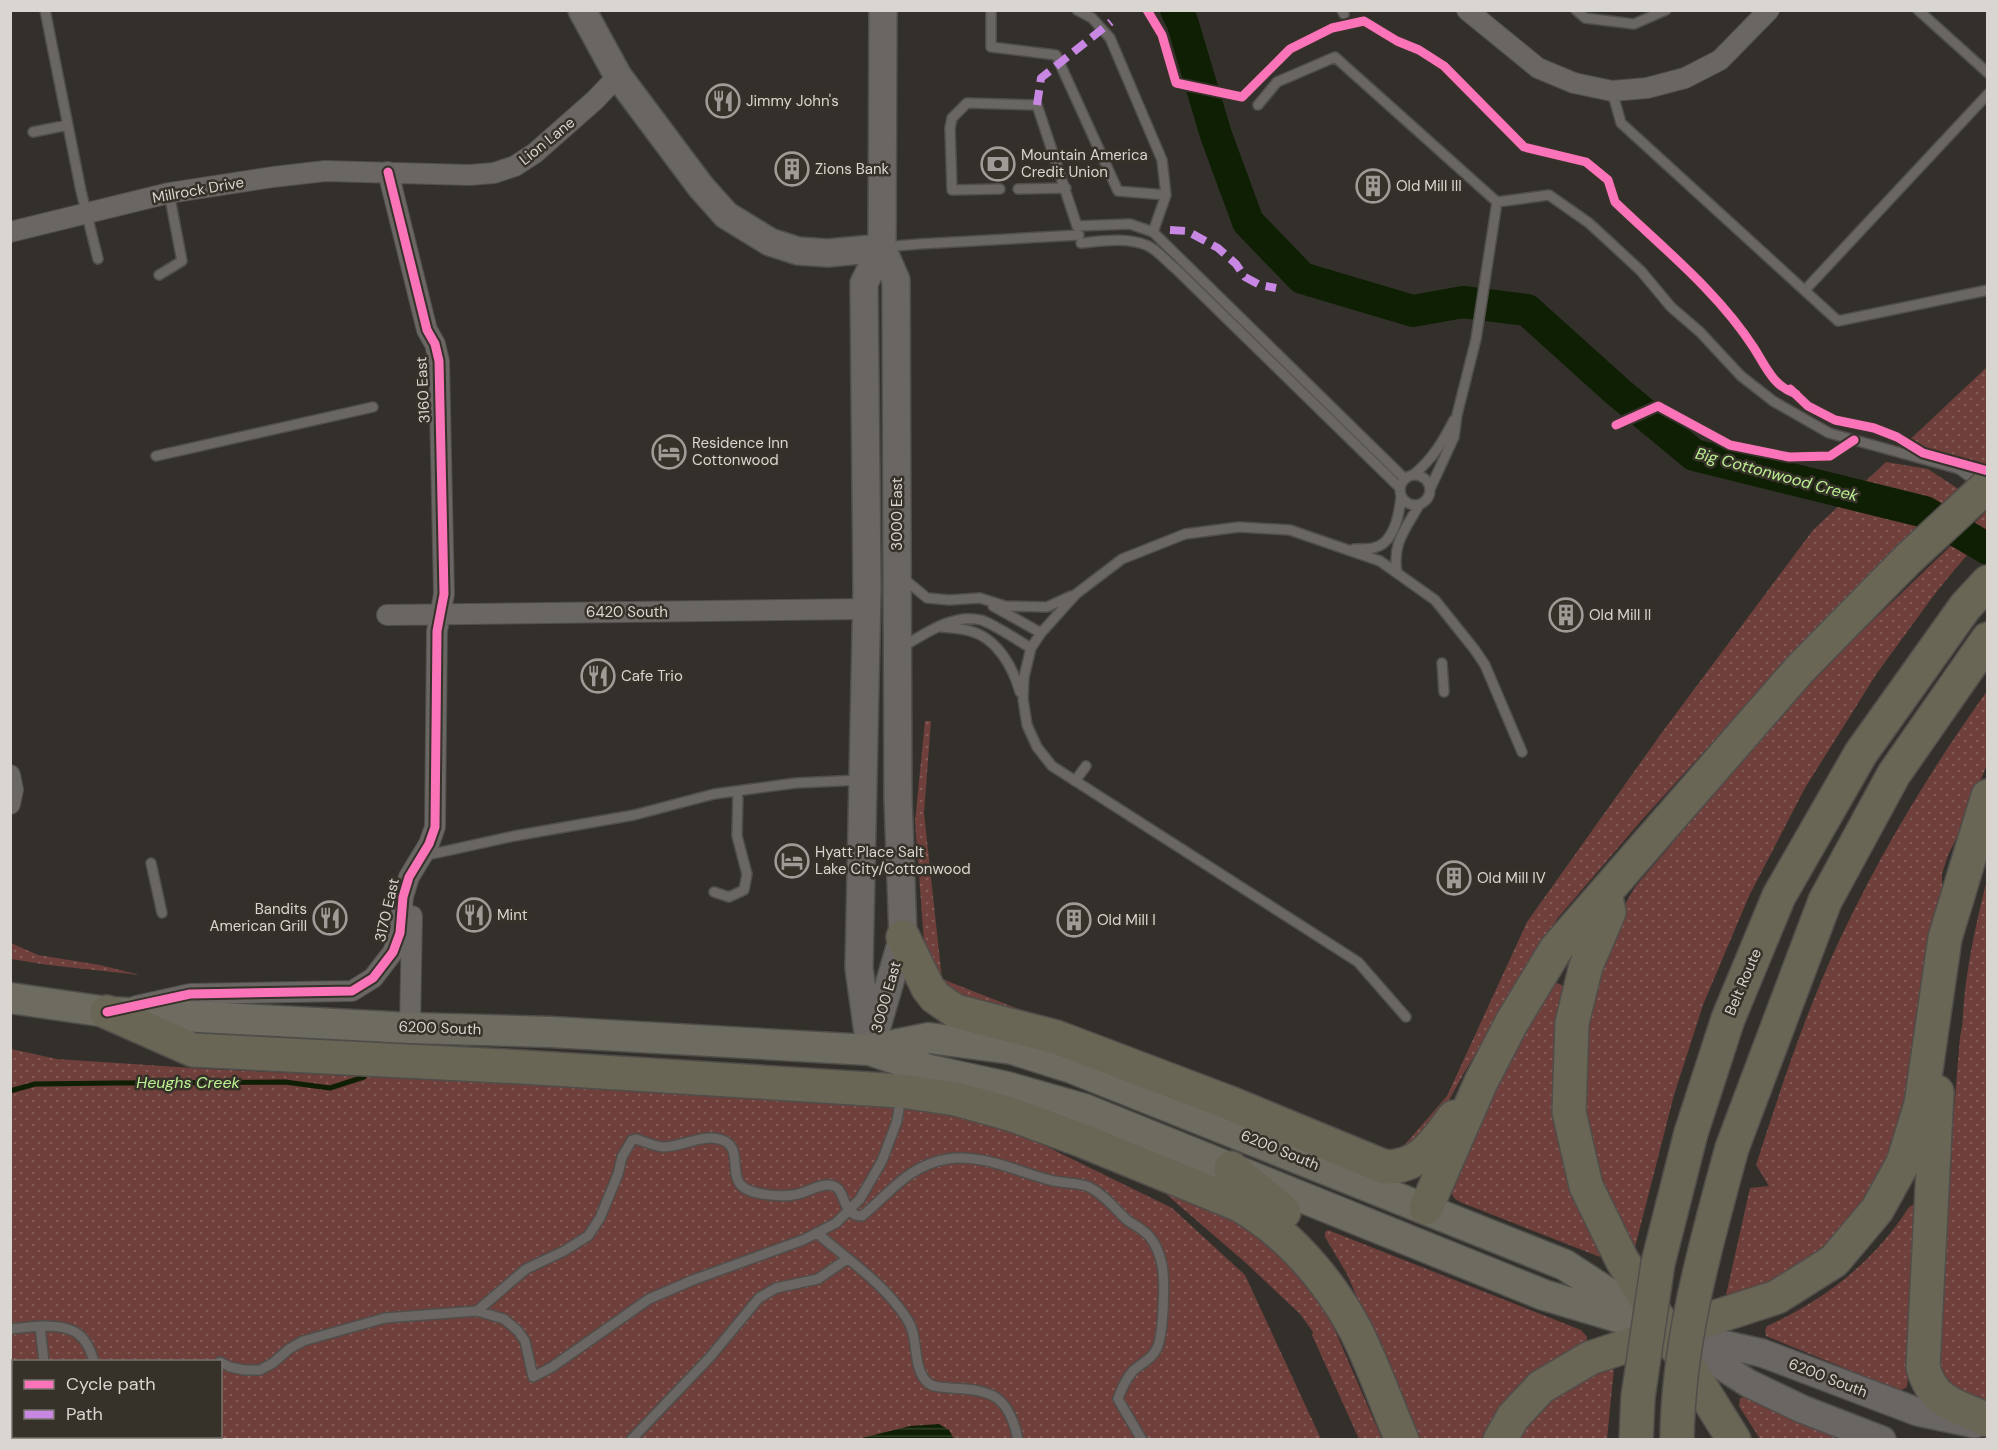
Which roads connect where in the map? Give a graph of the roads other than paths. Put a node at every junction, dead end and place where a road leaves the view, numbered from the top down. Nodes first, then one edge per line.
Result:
1 (45, 10) edge
2 (582, 10) edge
3 (883, 10) edge
4 (991, 10) edge
5 (1077, 10) edge
6 (1467, 10) edge
7 (1576, 10) edge
8 (1666, 10) edge
9 (1769, 10) edge
10 (1918, 10) edge
11 (1988, 73) edge
12 (618, 76) junction
13 (1612, 91) junction
14 (1988, 94) edge
15 (1258, 105) dead end
16 (68, 125) junction
17 (33, 132) dead end
18 (388, 172) junction
19 (1066, 188) junction
20 (1000, 189) dead end
21 (1018, 189) dead end
22 (169, 193) junction
23 (1166, 195) junction
24 (1497, 202) junction
25 (86, 213) junction
26 (10, 232) edge
27 (1153, 232) junction
28 (1079, 235) junction
29 (882, 248) junction
30 (98, 259) dead end
31 (159, 275) dead end
32 (1805, 290) junction
33 (1988, 291) edge
34 (373, 407) dead end
35 (1457, 415) junction
36 (156, 456) dead end
37 (1406, 480) junction
38 (1988, 485) edge
39 (1430, 489) junction
40 (1988, 490) edge
41 (1401, 497) junction
42 (1419, 505) junction
43 (1347, 550) junction
44 (897, 573) junction
45 (1397, 573) junction
46 (1988, 582) edge
47 (1076, 594) junction
48 (980, 598) junction
49 (866, 609) junction
50 (440, 614) junction
51 (387, 615) dead end
52 (938, 627) junction
53 (1041, 633) junction
54 (1988, 639) edge
55 (1031, 648) junction
56 (898, 650) junction
57 (1442, 663) dead end
58 (1444, 692) dead end
59 (1023, 699) junction
60 (1522, 752) dead end
61 (1086, 766) dead end
62 (10, 775) edge
63 (863, 780) junction
64 (1075, 781) junction
65 (738, 791) junction
66 (1988, 796) edge
67 (10, 804) edge
68 (420, 857) junction
69 (151, 863) dead end
70 (409, 877) junction
71 (714, 891) dead end
72 (1605, 893) junction
73 (162, 913) dead end
74 (903, 937) junction
75 (1945, 938) junction
76 (10, 998) edge
77 (108, 1012) junction
78 (1406, 1017) dead end
79 (410, 1028) junction
80 (1012, 1049) junction
81 (870, 1050) junction
82 (1481, 1082) junction
83 (901, 1091) junction
84 (1231, 1168) junction
85 (1426, 1208) junction
86 (848, 1211) junction
87 (818, 1233) junction
88 (847, 1259) junction
89 (477, 1311) junction
90 (40, 1326) junction
91 (10, 1329) edge
92 (1354, 1329) junction
93 (1668, 1332) junction
94 (44, 1360) edge
95 (93, 1360) edge
96 (222, 1363) edge
97 (1988, 1420) edge
98 (1988, 1426) edge
99 (631, 1440) edge
100 (1018, 1440) edge
101 (1142, 1440) edge
102 (1402, 1440) edge
103 (1500, 1440) edge
104 (1636, 1440) edge
105 (1677, 1440) edge
106 (1734, 1440) edge
107 (1882, 1440) edge

1 - 16 lane
2 - 12 main road
3 - 29 main road, 3000 East
4 - 23 lane
5 - 23 lane
6 - 13 street
7 - 8 lane
9 - 13 street
10 - 11 lane
12 - 18 street, Lion Lane
12 - 29 main road
13 - 32 lane
14 - 32 lane
15 - 24 lane
16 - 17 lane
16 - 25 lane
18 - 22 street, Millrock Drive
18 - 50 street, 3160 East
19 - 20 lane
19 - 21 lane
19 - 28 lane
22 - 25 street, Millrock Drive
22 - 31 lane
23 - 27 lane
24 - 35 lane
24 - 40 lane
25 - 26 street, Millrock Drive
25 - 30 lane
27 - 28 lane
27 - 37 lane
28 - 29 lane
28 - 37 lane
29 - 44 main road, 3000 East
29 - 49 main road, 3000 East
32 - 33 lane
34 - 36 lane
35 - 37 lane
35 - 39 lane
37 - 39 lane
37 - 41 lane
38 - 72 highway, bridge
39 - 42 lane
41 - 42 lane
41 - 43 lane
42 - 45 lane
43 - 45 lane
43 - 47 lane
44 - 48 lane
44 - 56 main road, 3000 East
45 - 60 lane
46 - 104 highway, Belt Route, bridge
47 - 48 lane
47 - 53 lane
48 - 53 lane
49 - 50 street, 6420 South
49 - 63 main road, 3000 East
50 - 51 street, 6420 South
50 - 68 street, 3170 East
52 - 55 lane
52 - 56 lane
52 - 59 lane
53 - 55 lane
54 - 105 highway, bridge
55 - 59 lane
56 - 74 main road, 3000 East
57 - 58 lane
59 - 64 lane
61 - 64 lane
62 - 67 street
63 - 65 lane
63 - 81 main road, 3000 East
64 - 78 lane
65 - 68 lane
65 - 71 lane
66 - 75 highway
68 - 70 street, 3170 East
69 - 73 lane
70 - 77 street, 3170 East
70 - 79 street, 3170 East
72 - 82 highway
72 - 93 highway
74 - 80 main road
74 - 81 main road, 3000 East
74 - 82 highway
75 - 93 highway
75 - 97 highway
76 - 77 main road, 6200 South
77 - 79 main road, 6200 South
77 - 83 highway
79 - 81 main road, 6200 South
80 - 81 main road, 6200 South
80 - 85 main road, 6200 South
81 - 84 main road, 6200 South
82 - 85 highway
83 - 86 lane
83 - 92 highway
84 - 92 highway
84 - 93 main road, 6200 South
85 - 93 main road, 6200 South
86 - 87 lane
86 - 89 lane
86 - 101 lane
87 - 88 lane
87 - 89 lane
88 - 99 lane
88 - 100 lane
89 - 96 lane
90 - 91 lane
90 - 94 lane
90 - 95 lane
92 - 102 highway
93 - 98 main road, 6200 South
93 - 103 highway
93 - 106 highway
93 - 107 main road, 6200 South

